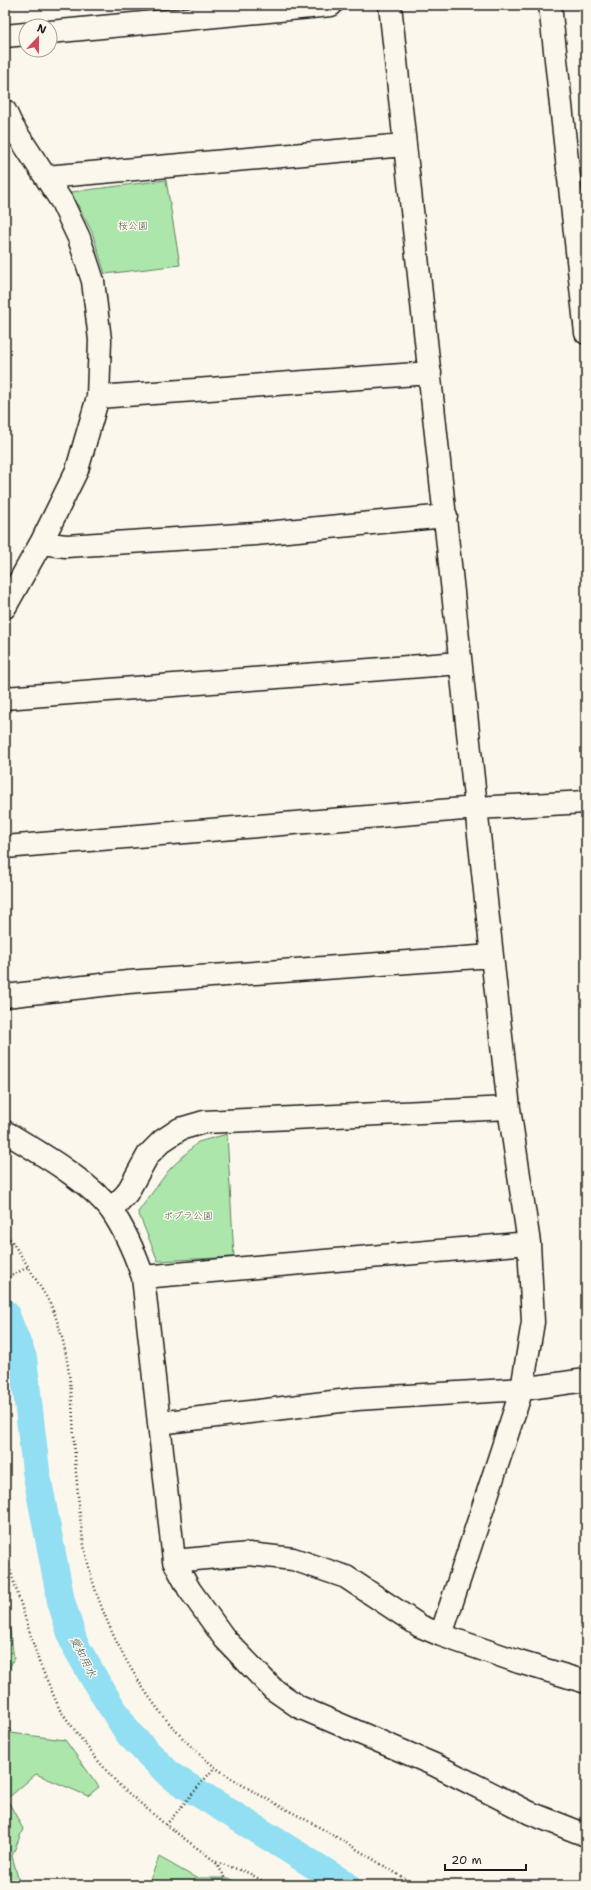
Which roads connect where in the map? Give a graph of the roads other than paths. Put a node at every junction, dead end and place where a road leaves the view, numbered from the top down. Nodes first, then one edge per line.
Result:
1 (331, 5) edge
2 (390, 5) edge
3 (550, 5) edge
4 (58, 31) edge
5 (18, 35) edge
6 (5, 36) edge
7 (5, 112) edge
8 (404, 145) junction
9 (46, 177) junction
10 (581, 235) edge
11 (586, 333) edge
12 (430, 372) junction
13 (98, 397) junction
14 (446, 516) junction
15 (41, 543) junction
16 (5, 606) edge
17 (460, 663) junction
18 (5, 698) edge
19 (586, 802) edge
20 (476, 808) junction
21 (5, 847) edge
22 (492, 956) junction
23 (5, 996) edge
24 (509, 1108) junction
25 (5, 1132) edge
26 (111, 1210) junction
27 (529, 1243) junction
28 (143, 1277) junction
29 (586, 1380) edge
30 (522, 1389) junction
31 (159, 1423) junction
32 (174, 1561) junction
33 (441, 1635) junction
34 (586, 1682) edge
35 (586, 1835) edge

1 - 4 street
2 - 8 street
3 - 10 street
5 - 6 street
7 - 9 street
8 - 9 street
8 - 12 street
9 - 13 street
10 - 11 street
12 - 13 street
12 - 14 street
13 - 15 street
14 - 15 street
14 - 17 street
15 - 16 street
17 - 18 street
17 - 20 street
19 - 20 street
20 - 21 street
20 - 22 street
22 - 23 street
22 - 24 street
24 - 26 street
24 - 27 street
25 - 26 street
26 - 28 street
27 - 28 street
27 - 30 street
28 - 31 street
29 - 30 street
30 - 31 street
30 - 33 street
31 - 32 street
32 - 33 street
32 - 35 street
33 - 34 street

